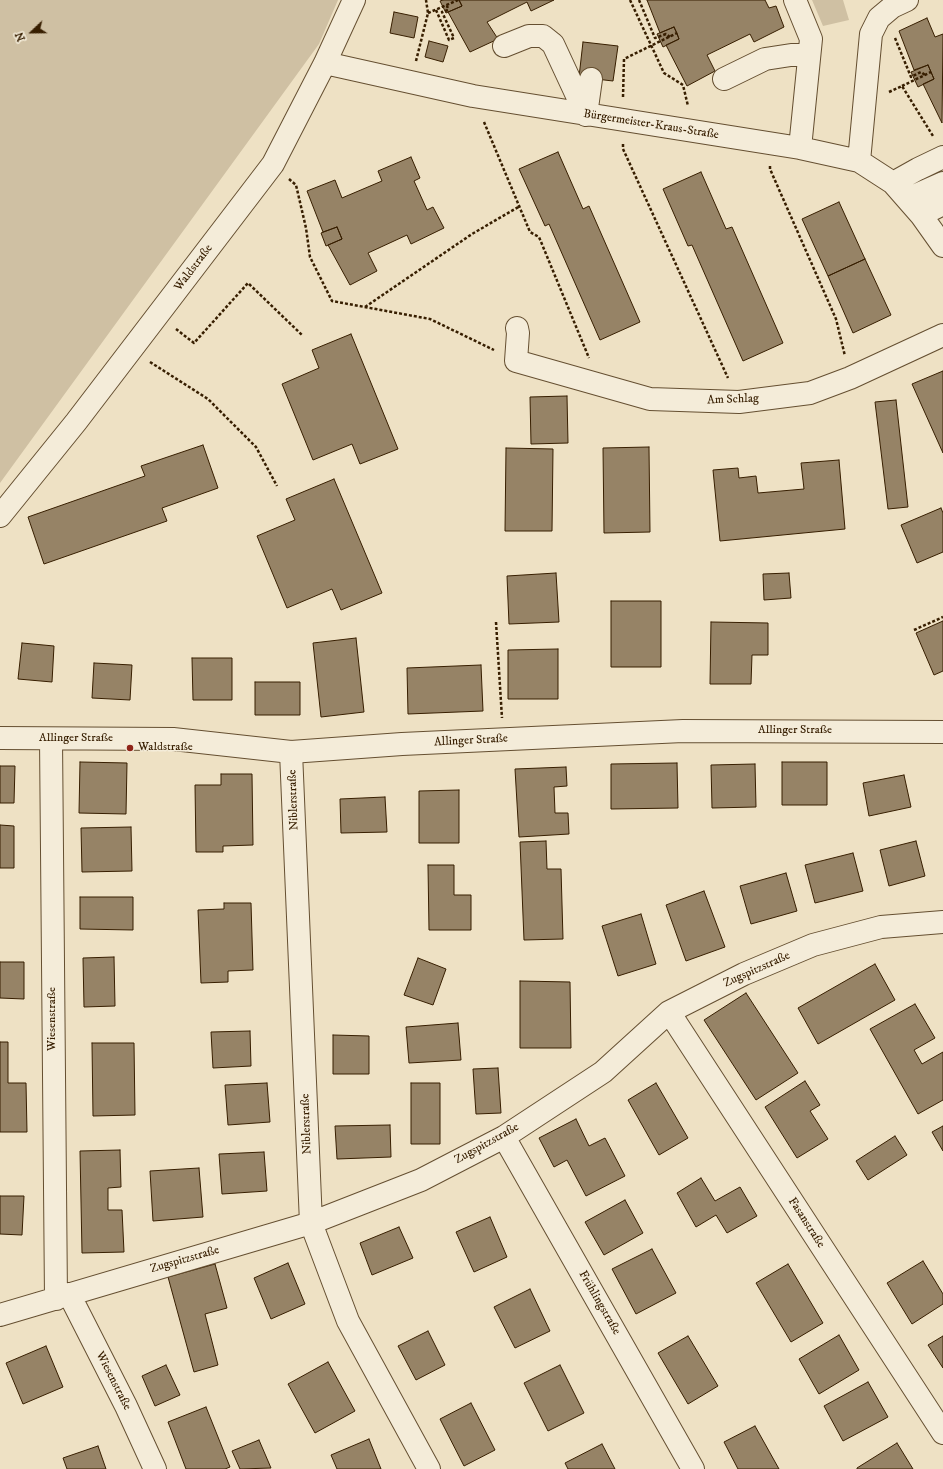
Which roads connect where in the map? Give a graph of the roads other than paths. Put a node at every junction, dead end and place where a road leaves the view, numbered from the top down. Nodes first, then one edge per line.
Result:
1 (354, 0) edge
2 (794, 0) edge
3 (907, 0) edge
4 (504, 46) dead end
5 (810, 55) junction
6 (325, 63) junction
7 (591, 79) dead end
8 (724, 79) dead end
9 (586, 115) junction
10 (800, 148) junction
11 (939, 148) edge
12 (859, 161) junction
13 (943, 183) edge
14 (907, 199) junction
15 (943, 204) edge
16 (943, 246) edge
17 (517, 328) dead end
18 (943, 335) edge
19 (0, 516) edge
20 (943, 732) edge
21 (0, 738) edge
22 (51, 739) junction
23 (292, 752) junction
24 (943, 922) edge
25 (669, 1012) junction
26 (504, 1137) junction
27 (311, 1223) junction
28 (63, 1296) junction
29 (0, 1315) edge
30 (943, 1433) edge
31 (155, 1469) edge
32 (429, 1469) edge
33 (693, 1469) edge

1 - 6 street, Waldstraße
2 - 5 street
3 - 12 street
4 - 9 street
5 - 8 street
5 - 10 street
6 - 9 street, Bürgermeister-Kraus-Straße
6 - 19 street, Waldstraße
7 - 9 street
9 - 10 street, Bürgermeister-Kraus-Straße
10 - 12 street, Bürgermeister-Kraus-Straße
11 - 14 street
12 - 14 street, Bürgermeister-Kraus-Straße
13 - 14 street
14 - 15 street
14 - 16 street, Bürgermeister-Kraus-Straße
17 - 18 street, Am Schlag
20 - 23 street, Allinger Straße
21 - 22 street, Allinger Straße
22 - 23 street, Allinger Straße
22 - 28 street, Wiesenstraße
23 - 27 street, Niblerstraße
24 - 25 street, Zugspitzstraße
25 - 26 street, Zugspitzstraße
25 - 30 street, Fasanstraße
26 - 27 street, Zugspitzstraße
26 - 33 street, Frühlingstraße
27 - 28 street, Zugspitzstraße
27 - 32 street, Niblerstraße
28 - 29 street, Zugspitzstraße
28 - 31 street, Wiesenstraße

